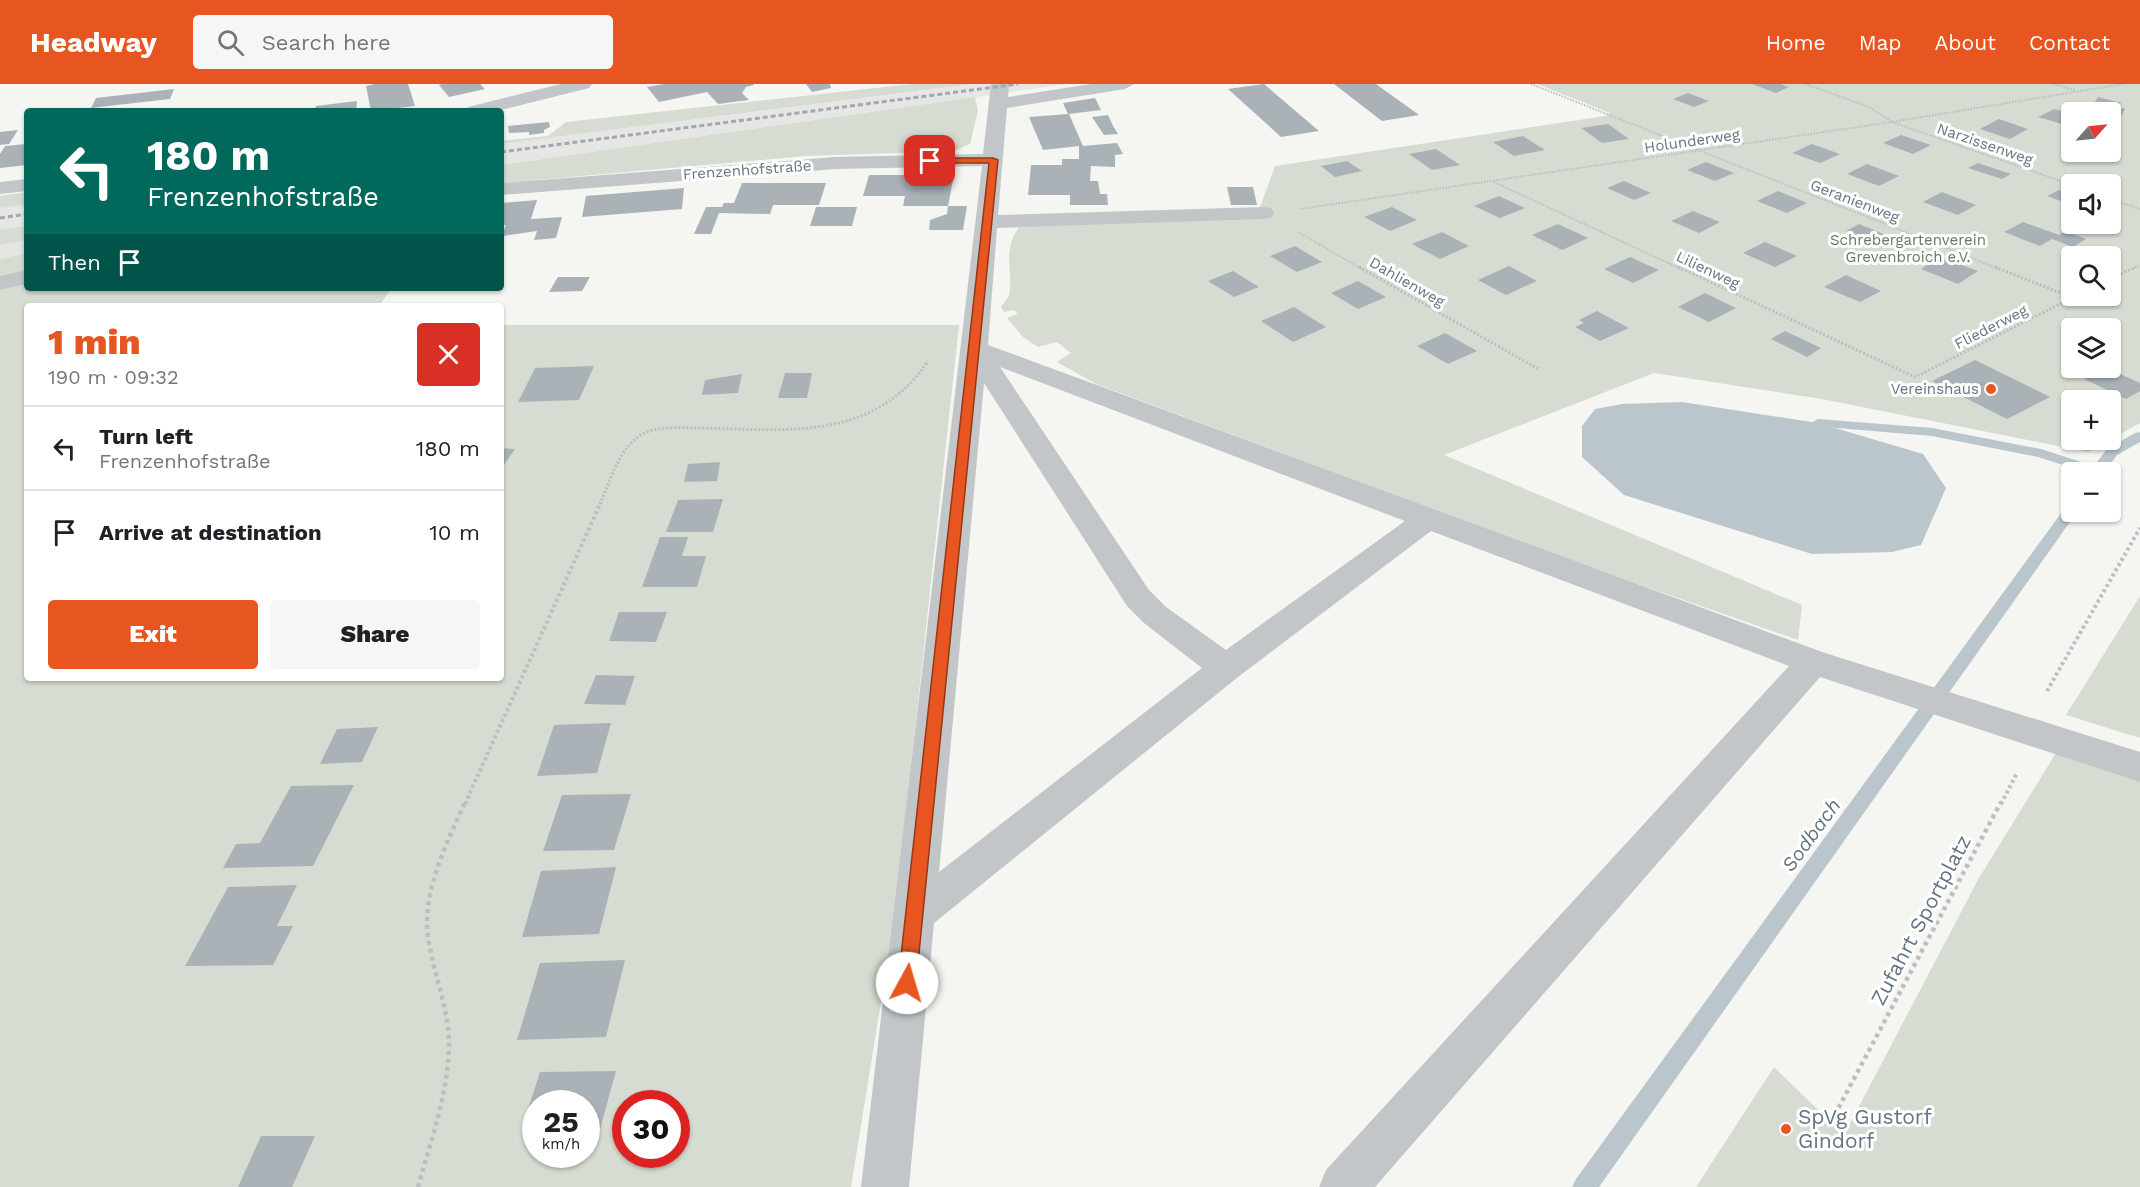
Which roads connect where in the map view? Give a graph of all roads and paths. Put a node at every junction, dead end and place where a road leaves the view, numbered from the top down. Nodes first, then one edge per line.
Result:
1 (584, 84) edge
2 (1000, 84) edge
3 (1125, 84) edge
4 (1531, 84) edge
5 (1805, 84) edge
6 (2053, 84) edge
7 (2123, 84) edge
8 (2078, 91) junction
9 (999, 104) junction
10 (487, 108) edge
11 (1892, 122) junction
12 (1698, 151) junction
13 (993, 160) junction
14 (2061, 181) edge
15 (1493, 182) junction
16 (24, 185) edge
17 (0, 188) edge
18 (504, 189) edge
19 (2121, 203) edge
20 (2140, 209) edge
21 (1263, 213) junction
22 (987, 222) junction
23 (2140, 265) edge
24 (2121, 274) edge
25 (24, 278) edge
26 (0, 283) edge
27 (2061, 291) edge
28 (2061, 303) edge
29 (976, 341) junction
30 (1540, 370) dead end
31 (1915, 377) joint
32 (1428, 518) junction
33 (2140, 528) edge
34 (1813, 662) junction
35 (1226, 668) junction
36 (2024, 730) junction
37 (2140, 767) edge
38 (914, 915) junction
39 (1831, 1122) dead end
40 (418, 1187) edge
41 (885, 1187) edge
42 (1343, 1187) edge

1 - 10 street
2 - 9 street
3 - 9 street
4 - 12 path, Geranienweg
5 - 11 path, Narzissenweg
6 - 8 path
7 - 8 path, Holunderweg
8 - 11 path, Holunderweg
9 - 13 street
11 - 12 path, Holunderweg
11 - 14 path, Narzissenweg
12 - 15 path, Holunderweg
12 - 27 path, Geranienweg
13 - 18 street, Frenzenhofstraße
13 - 22 street
15 - 21 path, Holunderweg
15 - 31 path, Lilienweg
16 - 17 street
19 - 20 path
21 - 22 street
21 - 30 path, Dahlienweg
22 - 29 street
23 - 24 path
25 - 26 street
28 - 31 path, Fliederweg
29 - 32 street
29 - 35 street
29 - 38 street
29 - 40 path
32 - 34 street
32 - 35 street
33 - 36 path
34 - 36 street
34 - 42 street
35 - 38 street
36 - 37 street
36 - 39 path, Zufahrt Sportplatz
38 - 41 street

